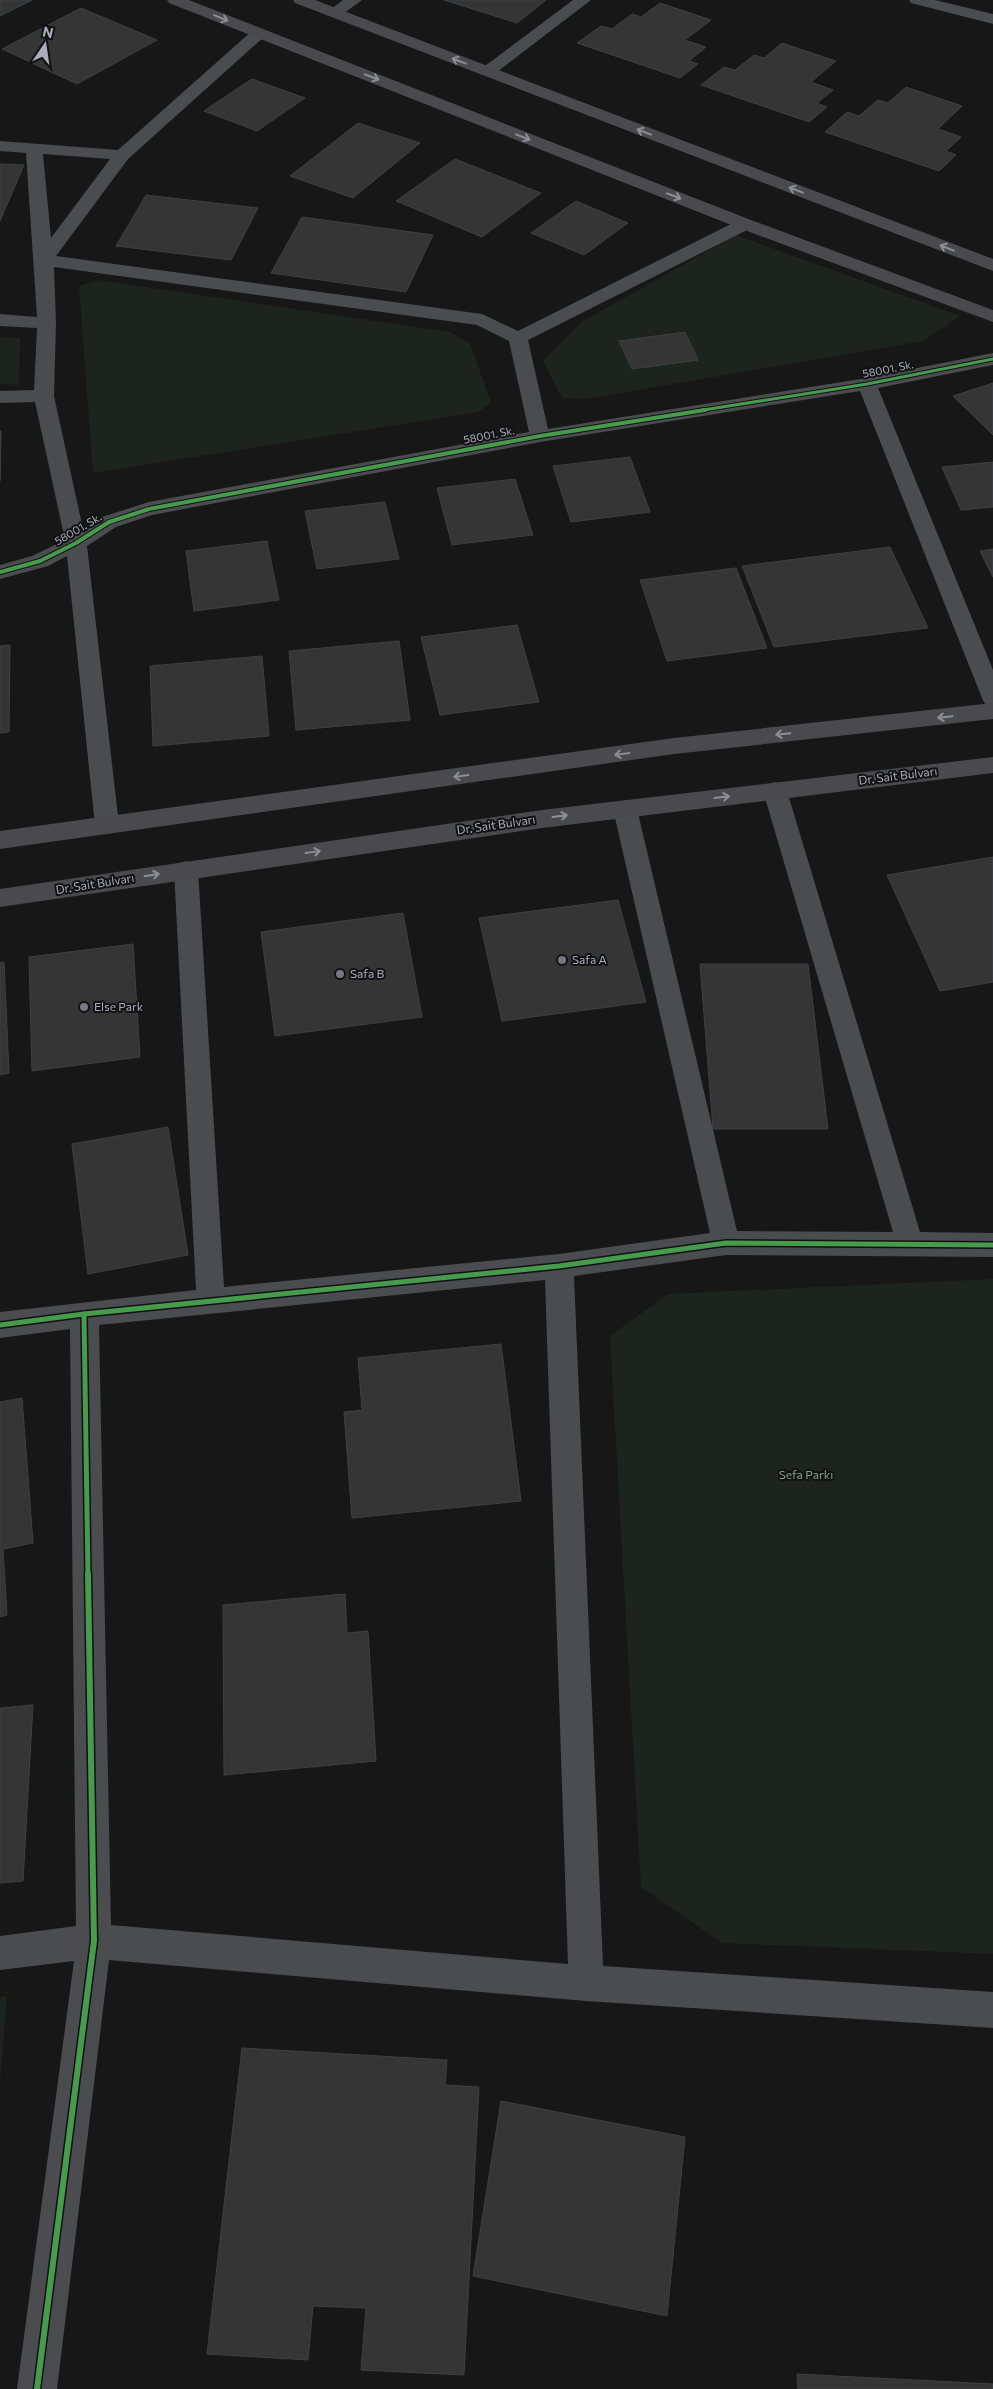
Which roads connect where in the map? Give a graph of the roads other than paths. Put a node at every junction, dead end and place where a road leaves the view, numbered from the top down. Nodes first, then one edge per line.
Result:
1 (175, 0) edge
2 (301, 0) edge
3 (354, 0) edge
4 (583, 0) edge
5 (917, 0) edge
6 (978, 0) edge
7 (334, 13) junction
8 (990, 24) edge
9 (259, 33) junction
10 (487, 72) junction
11 (0, 146) edge
12 (34, 149) junction
13 (122, 155) junction
14 (745, 224) junction
15 (44, 260) junction
16 (993, 265) edge
17 (993, 316) edge
18 (0, 320) edge
19 (46, 323) junction
20 (518, 338) junction
21 (993, 359) edge
22 (867, 384) junction
23 (44, 396) junction
24 (0, 397) edge
25 (540, 436) junction
26 (76, 543) junction
27 (0, 572) edge
28 (993, 698) edge
29 (993, 712) edge
30 (993, 765) edge
31 (774, 791) junction
32 (625, 809) junction
33 (107, 825) junction
34 (0, 840) edge
35 (186, 870) junction
36 (0, 898) edge
37 (726, 1242) junction
38 (910, 1244) junction
39 (993, 1245) edge
40 (559, 1266) junction
41 (211, 1302) junction
42 (84, 1314) junction
43 (0, 1325) edge
44 (94, 1942) junction
45 (0, 1953) edge
46 (586, 1983) junction
47 (993, 2010) edge
48 (37, 2389) edge

1 -> 9 main road
2 - 7 main road
3 - 7 street
4 - 10 street
5 - 8 street
6 - 8 street
10 -> 7 main road
9 - 13 street
9 -> 14 main road
16 -> 10 main road
11 - 12 street
12 - 13 street
12 - 15 street
13 - 15 street
14 - 17 main road
14 - 20 street
15 - 19 street
15 - 20 street
18 - 19 street
19 - 23 street
20 - 25 street
21 - 22 street, 58001. Sk.
22 - 25 street, 58001. Sk.
22 - 28 street
23 - 24 street
23 - 26 street
25 - 26 street, 58001. Sk.
26 - 27 street, 58001. Sk.
26 - 33 street
29 -> 33 main road
30 - 31 main road, Dr. Sait Bulvarı
32 -> 31 main road, Dr. Sait Bulvarı
31 - 38 street
35 -> 32 main road, Dr. Sait Bulvarı
32 - 37 street
33 - 34 main road
36 -> 35 main road, Dr. Sait Bulvarı
35 - 41 street
37 - 38 street
37 - 40 street
38 - 39 street
40 - 41 street
40 - 46 street
41 - 42 street
42 - 43 street
42 - 44 street
44 - 45 street
44 - 46 street
44 - 48 street
46 - 47 street

